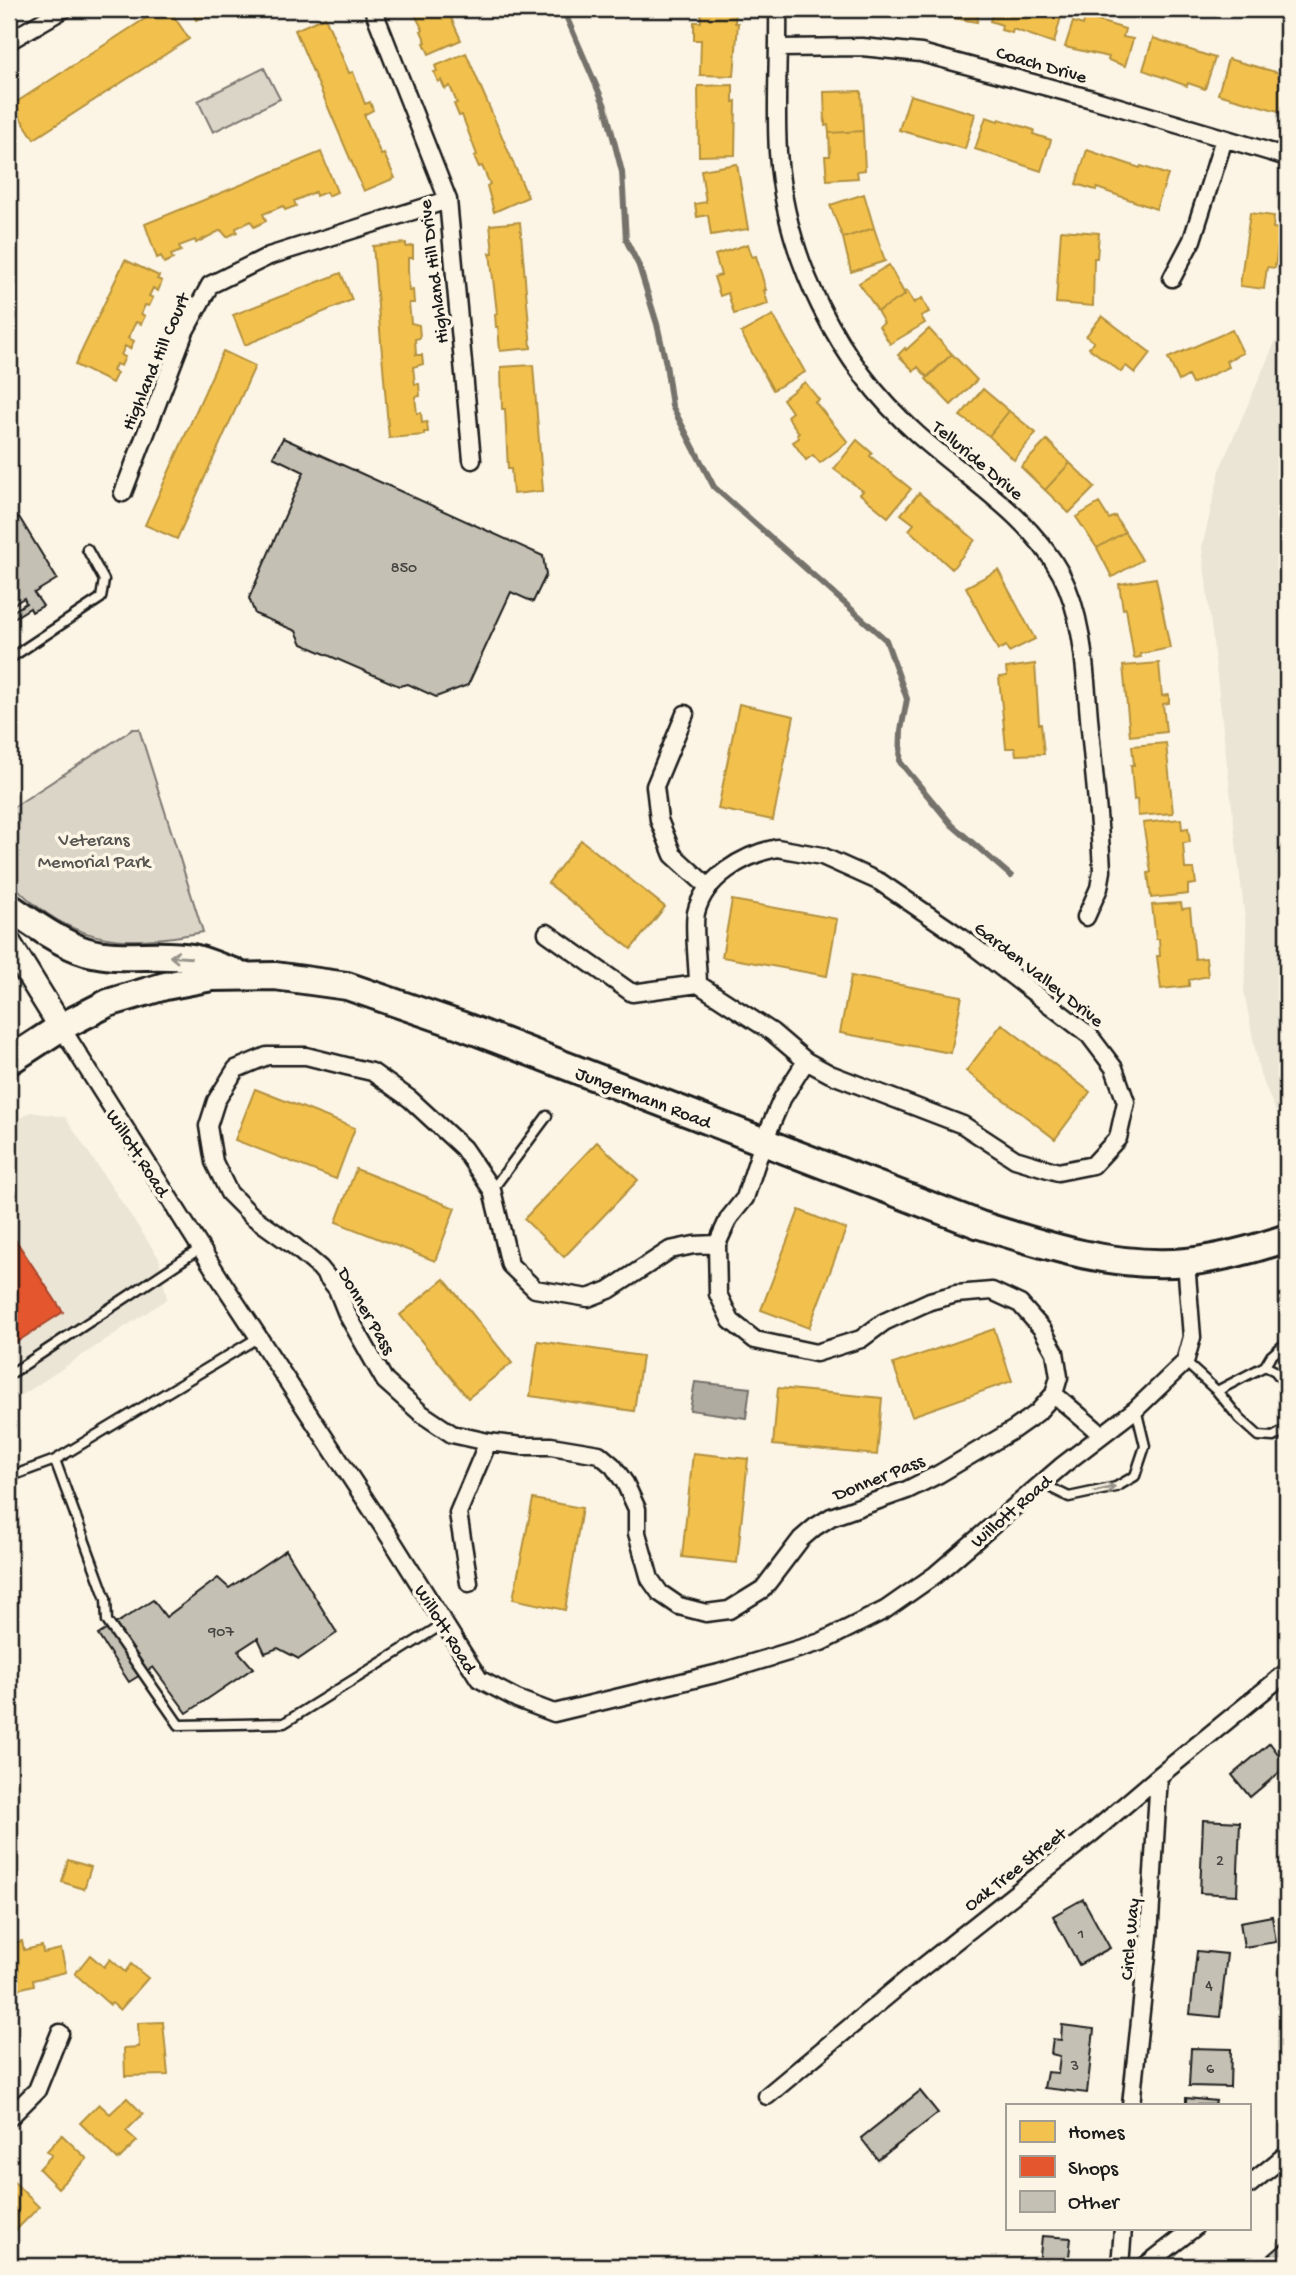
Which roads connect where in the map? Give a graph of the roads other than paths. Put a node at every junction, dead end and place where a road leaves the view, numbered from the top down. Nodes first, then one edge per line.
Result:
1 (64, 9) edge
2 (373, 9) edge
3 (778, 9) edge
4 (9, 40) edge
5 (779, 48) junction
6 (1224, 139) junction
7 (1287, 157) edge
8 (447, 200) junction
9 (1172, 278) dead end
10 (472, 460) dead end
11 (123, 493) dead end
12 (88, 549) dead end
13 (9, 659) edge
14 (685, 714) dead end
15 (708, 887) junction
16 (9, 906) edge
17 (1086, 917) dead end
18 (547, 933) dead end
19 (9, 943) edge
20 (245, 976) junction
21 (698, 984) junction
22 (61, 1027) junction
23 (806, 1060) junction
24 (9, 1061) edge
25 (547, 1116) dead end
26 (763, 1143) junction
27 (492, 1189) junction
28 (1287, 1238) edge
29 (717, 1244) junction
30 (201, 1248) junction
31 (1186, 1262) junction
32 (259, 1337) junction
33 (1287, 1342) edge
34 (1185, 1362) junction
35 (1265, 1366) junction
36 (9, 1375) edge
37 (1287, 1386) edge
38 (1217, 1391) junction
39 (1054, 1394) junction
40 (1136, 1409) junction
41 (1287, 1429) edge
42 (1102, 1435) junction
43 (488, 1442) junction
44 (55, 1460) junction
45 (9, 1477) edge
46 (1041, 1483) junction
47 (469, 1583) dead end
48 (445, 1623) junction
49 (1287, 1672) edge
50 (1158, 1776) junction
51 (60, 2033) dead end
52 (767, 2096) dead end
53 (1131, 2104) edge
54 (9, 2118) edge
55 (1287, 2154) edge
56 (1250, 2184) edge
57 (1123, 2230) edge
58 (1191, 2230) edge
59 (1120, 2266) edge
60 (1145, 2266) edge

1 - 4 street
2 - 8 street, Highland Hill Drive
3 - 5 street, Telluride Drive
5 - 6 street, Coach Drive
5 - 17 street, Telluride Drive
6 - 7 street, Coach Drive
6 - 9 street
8 - 10 street, Highland Hill Drive
8 - 11 street, Highland Hill Court
12 - 13 lane
14 - 15 street
15 - 21 street, Garden Valley Drive
15 - 23 street, Garden Valley Drive
20 -> 16 main road
18 - 21 street
19 - 22 main road, Willott Road
20 - 22 main road, Jungermann Road
20 - 26 main road, Jungermann Road
21 - 23 street, Garden Valley Drive
22 - 24 main road, Jungermann Road
22 - 30 street, Willott Road
23 - 26 street
25 - 27 lane
26 - 29 street
26 - 31 main road, Jungermann Road
27 - 29 street, Donner Pass
27 - 43 street, Donner Pass
28 - 31 main road, Jungermann Road
29 - 39 street
30 - 32 street, Willott Road
30 - 36 lane
31 - 34 street
32 - 44 lane
32 - 48 street, Willott Road
33 - 35 lane
34 - 38 lane
34 - 40 street, Willott Road
35 - 37 lane
35 - 38 lane
38 - 41 lane
39 - 42 street
39 - 43 street, Donner Pass
40 - 42 street, Willott Road
46 -> 40 lane
42 - 46 street, Willott Road
43 - 47 street
44 - 45 lane
44 - 48 lane
46 - 48 street, Willott Road
49 - 50 street, Oak Tree Street
50 - 52 street, Oak Tree Street
50 - 53 street, Circle Way
51 - 54 street
55 - 56 street
57 - 59 street
58 - 60 street

